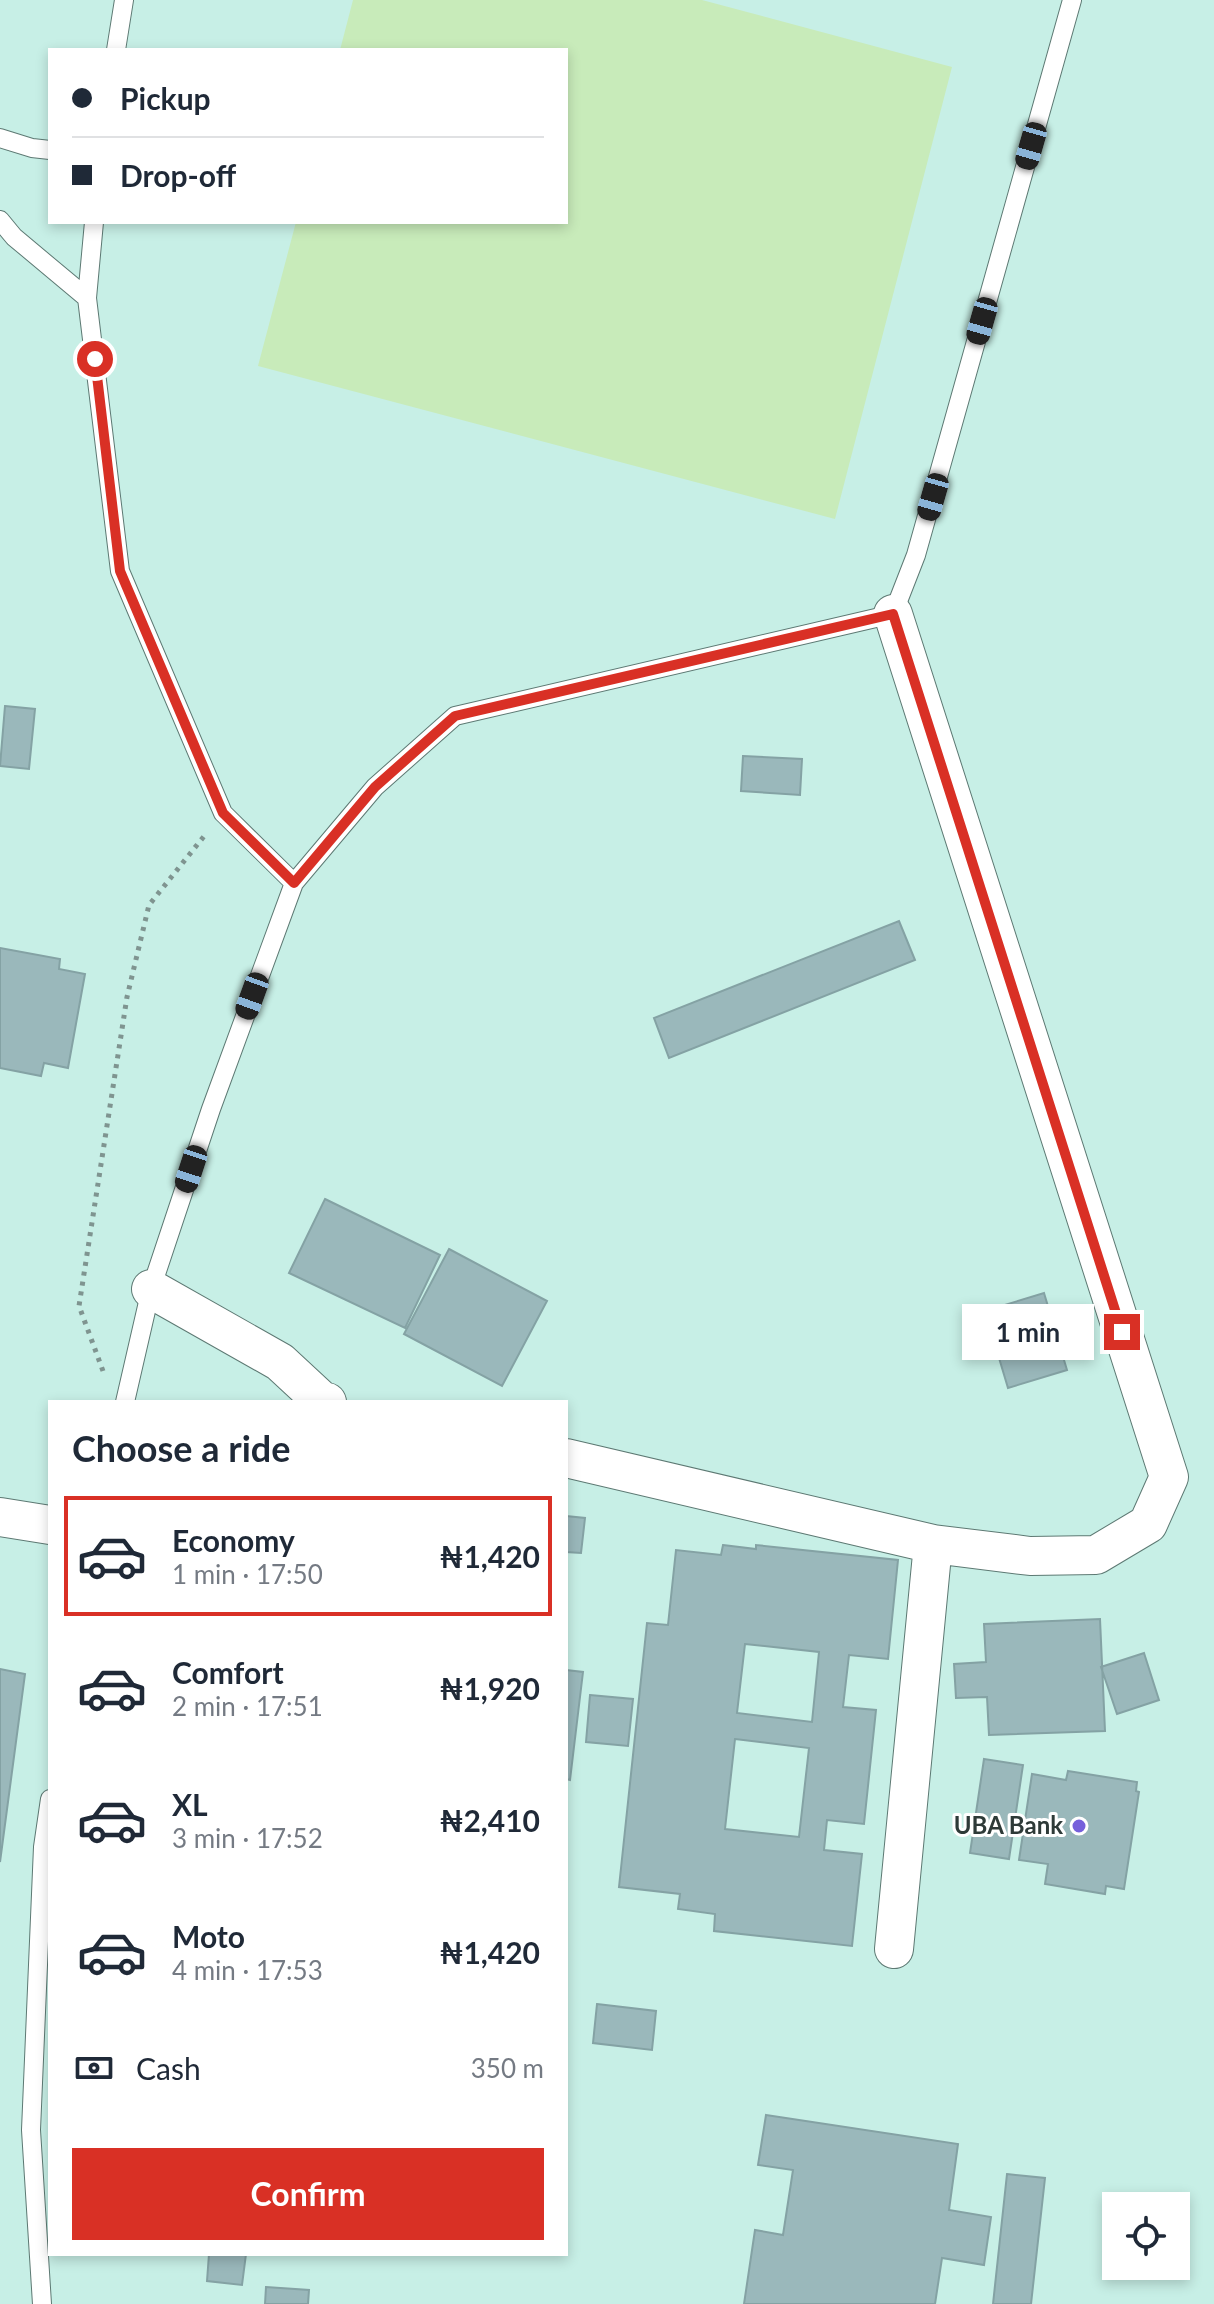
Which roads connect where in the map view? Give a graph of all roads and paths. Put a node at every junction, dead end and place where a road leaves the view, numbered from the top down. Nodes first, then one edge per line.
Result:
1 (124, 0) edge
2 (1072, 0) edge
3 (116, 48) edge
4 (0, 138) edge
5 (48, 150) edge
6 (0, 220) edge
7 (94, 224) edge
8 (87, 298) junction
9 (893, 614) junction
10 (223, 813) junction
11 (294, 883) junction
12 (151, 1289) junction
13 (104, 1375) dead end
14 (125, 1400) edge
15 (321, 1400) edge
16 (568, 1458) edge
17 (0, 1517) edge
18 (48, 1525) edge
19 (933, 1544) junction
20 (48, 1813) edge
21 (894, 1949) dead end
22 (42, 2304) edge

1 - 3 lane
2 - 9 lane
4 - 5 lane
6 - 8 lane
7 - 8 lane
8 - 10 lane
9 - 11 lane
9 - 19 street
10 - 11 lane
10 - 13 path
11 - 12 lane
12 - 14 lane
12 - 15 street
16 - 19 street
17 - 18 street
19 - 21 street
20 - 22 lane

